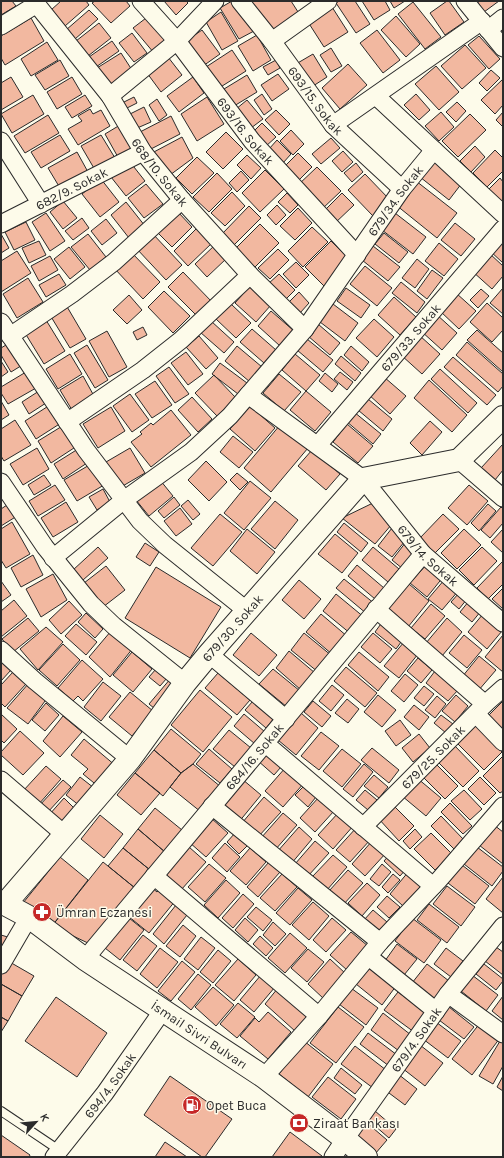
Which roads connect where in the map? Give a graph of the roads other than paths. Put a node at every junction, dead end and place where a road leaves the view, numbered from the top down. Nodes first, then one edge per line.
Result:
1 (141, 1) edge
2 (215, 1) edge
3 (240, 1) edge
4 (328, 1) edge
5 (465, 1) edge
6 (35, 3) edge
7 (503, 18) edge
8 (1, 26) edge
9 (485, 26) junction
10 (177, 41) junction
11 (272, 41) junction
12 (503, 48) edge
13 (110, 96) junction
14 (376, 96) junction
15 (333, 125) junction
16 (1, 141) edge
17 (434, 150) junction
18 (143, 152) junction
19 (402, 189) junction
20 (182, 200) junction
21 (41, 204) junction
22 (503, 214) edge
23 (1, 224) edge
24 (503, 229) edge
25 (357, 255) junction
26 (250, 276) junction
27 (1, 322) edge
28 (305, 329) junction
29 (10, 336) junction
30 (248, 395) junction
31 (503, 417) edge
32 (68, 422) junction
33 (318, 445) junction
34 (459, 460) junction
35 (363, 479) junction
36 (1, 482) edge
37 (503, 498) edge
38 (124, 500) junction
39 (423, 554) junction
40 (53, 558) junction
41 (376, 609) junction
42 (246, 610) junction
43 (503, 624) edge
44 (1, 650) edge
45 (209, 654) junction
46 (185, 683) junction
47 (503, 688) edge
48 (480, 709) junction
49 (286, 719) junction
50 (503, 742) edge
51 (266, 744) junction
52 (130, 759) junction
53 (1, 780) edge
54 (212, 806) junction
55 (503, 806) edge
56 (363, 827) junction
57 (64, 834) junction
58 (154, 876) junction
59 (433, 886) junction
60 (2, 907) edge
61 (30, 917) junction
62 (503, 926) edge
63 (380, 942) junction
64 (369, 957) junction
65 (85, 959) junction
66 (1, 965) edge
67 (448, 994) junction
68 (163, 1010) junction
69 (436, 1011) junction
70 (319, 1016) junction
71 (503, 1034) edge
72 (264, 1077) junction
73 (1, 1111) edge
74 (345, 1138) junction
75 (61, 1154) edge
76 (333, 1157) edge
77 (366, 1157) edge

1 - 10 street, 693/16. Sokak
2 - 10 street
3 - 11 street, 693/15. Sokak
4 - 11 street
5 - 9 street
6 - 8 street
6 - 13 street, 668/10. Sokak
7 - 9 street
9 - 12 street
9 - 14 street
10 - 13 street
10 - 25 street, 693/16. Sokak
11 - 15 street, 693/15. Sokak
13 - 18 street, 668/10. Sokak
14 - 15 street
14 - 17 street
15 - 19 street, 693/15. Sokak
16 - 21 street
17 - 19 street, 679/34. Sokak
17 - 22 street
18 - 20 street, 668/10. Sokak
18 - 21 street, 682/9. Sokak
19 - 25 street, 679/34. Sokak
20 - 26 street, 668/10. Sokak
20 - 29 street
21 - 23 street, 682/9. Sokak
24 - 33 street, 679/33. Sokak
25 - 28 street, 679/34. Sokak
26 - 28 street, 668/10. Sokak
26 - 32 street
27 - 29 street
28 - 30 street, 679/34. Sokak
29 - 32 street
30 - 33 street, 679/14. Sokak
30 - 38 street, 679/34. Sokak
31 - 34 street
32 - 38 street
33 - 35 street, 679/14. Sokak
34 - 35 street
34 - 37 street
35 - 39 street, 679/14. Sokak
35 - 42 street, 679/30. Sokak
36 - 40 street
38 - 40 street, 679/34. Sokak
38 - 42 street
39 - 41 street, 684/16. Sokak
39 - 43 street, 679/14. Sokak
40 - 46 street
41 - 48 street
41 - 49 street, 684/16. Sokak
42 - 45 street, 679/30. Sokak
44 - 52 street
45 - 46 street, 679/30. Sokak
45 - 49 street
46 - 52 street, 679/30. Sokak
47 - 48 street, 679/25. Sokak
48 - 50 street
48 - 56 street, 679/25. Sokak
49 - 51 street, 684/16. Sokak
51 - 54 street, 684/16. Sokak
51 - 56 street
52 - 57 street, 679/30. Sokak
53 - 57 street
54 - 58 street, 684/16. Sokak
54 - 63 street
55 - 59 street
56 - 59 street
57 - 60 street, 679/30. Sokak
58 - 65 street, 684/16. Sokak
58 - 70 street
59 - 63 street
60 - 61 street, İsmail Sivri Bulvarı
61 - 65 street, İsmail Sivri Bulvarı
61 - 66 street
62 - 67 street, 679/4. Sokak
63 - 64 street
64 - 69 street
64 - 70 street
65 - 68 street, İsmail Sivri Bulvarı
67 - 69 street, 679/4. Sokak
67 - 71 street
68 - 72 street, İsmail Sivri Bulvarı
68 - 75 street, 694/4. Sokak
69 - 74 street, 679/4. Sokak
70 - 72 street
72 - 74 street, İsmail Sivri Bulvarı
73 - 75 lane
74 - 76 street, 679/4. Sokak
74 - 77 street, İsmail Sivri Bulvarı

